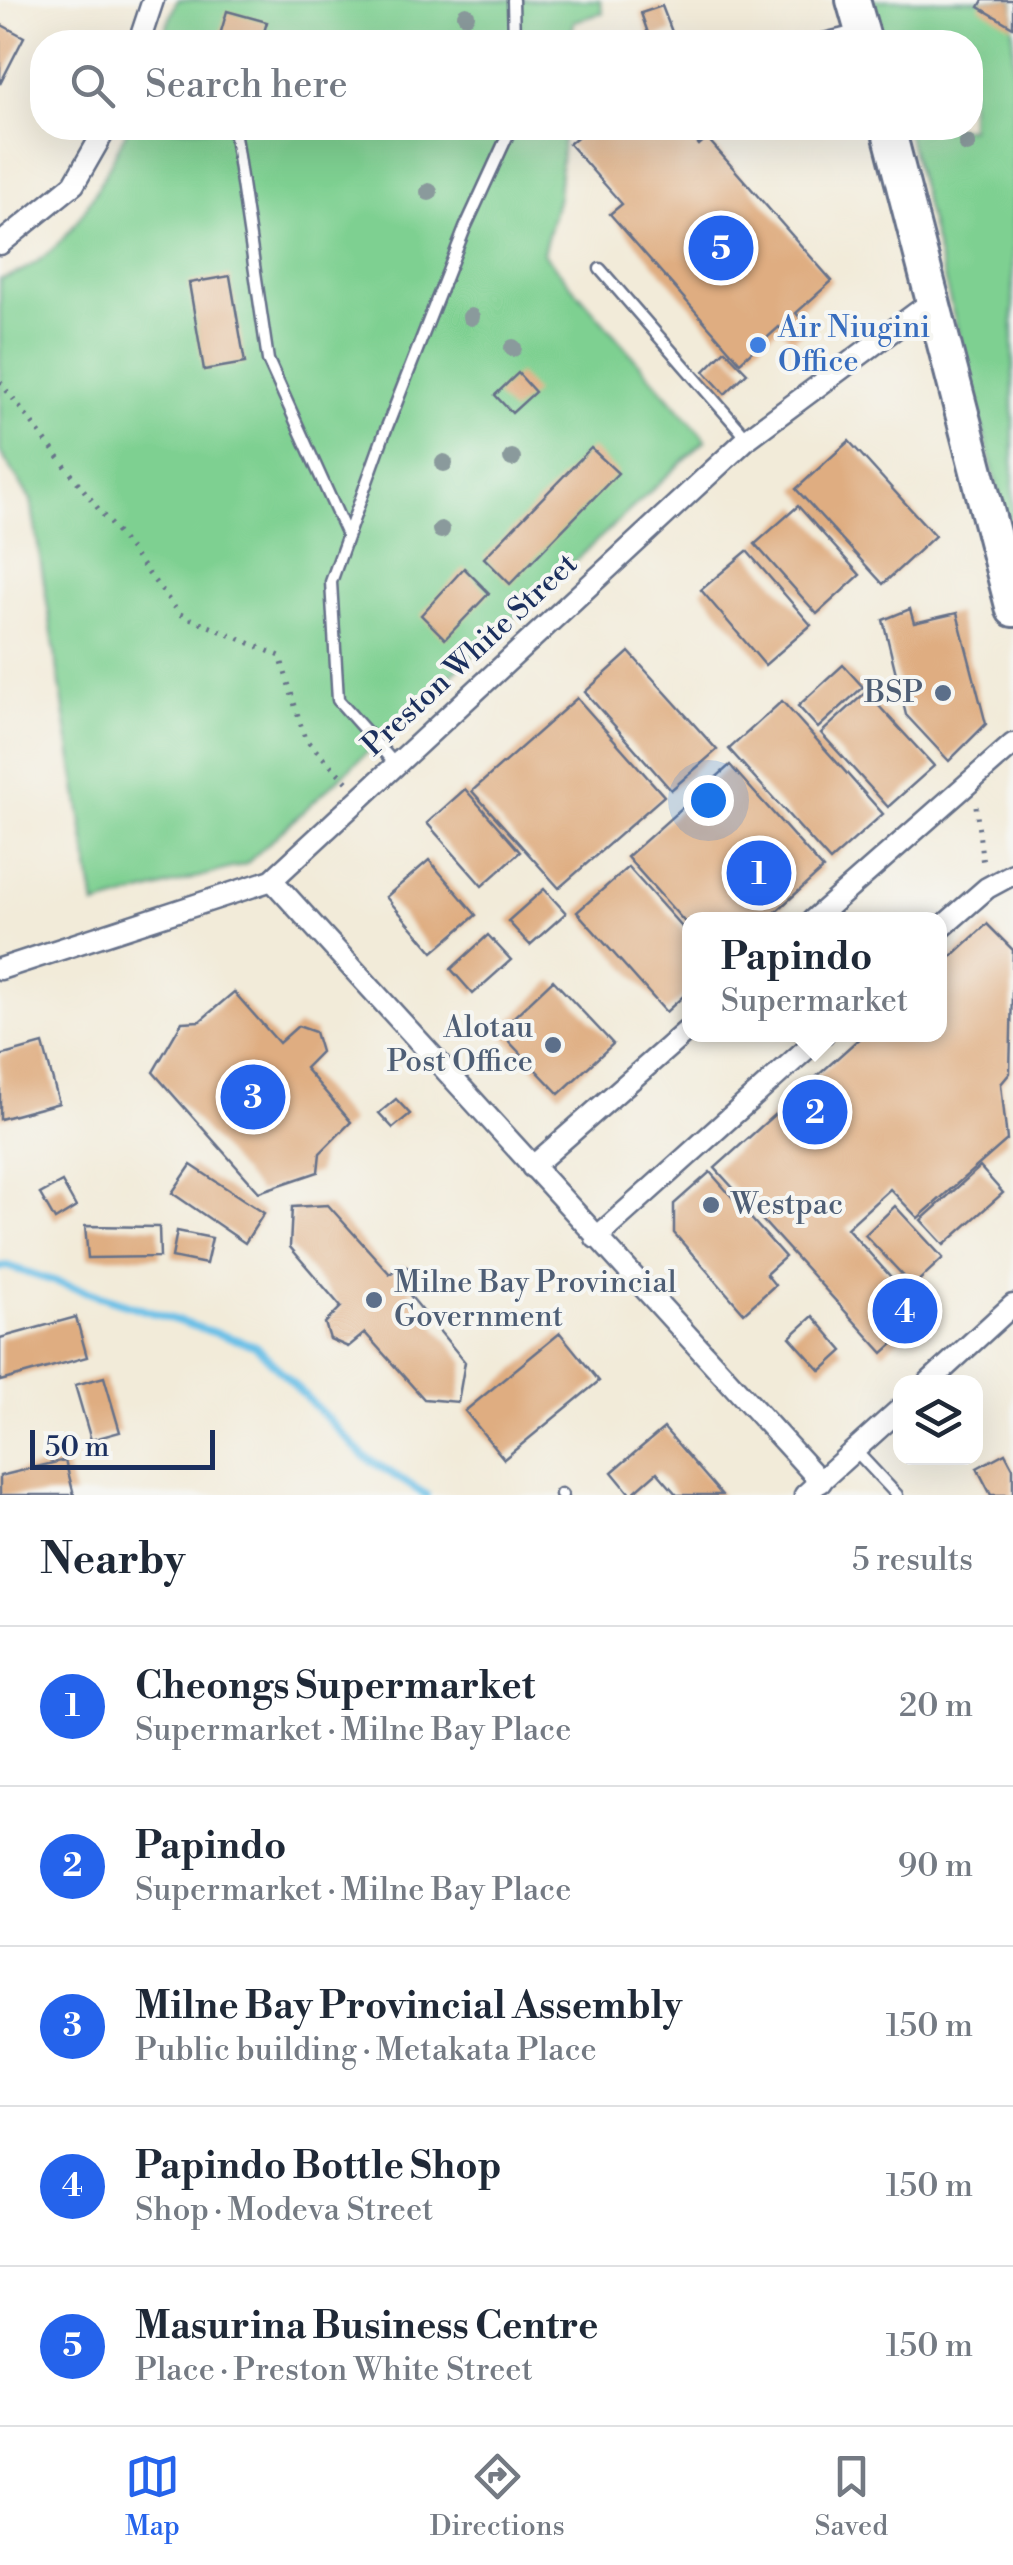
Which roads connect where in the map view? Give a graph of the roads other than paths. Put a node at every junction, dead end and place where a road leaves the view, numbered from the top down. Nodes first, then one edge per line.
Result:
1 (153, 0) edge
2 (513, 0) edge
3 (144, 30) edge
4 (514, 30) edge
5 (99, 140) edge
6 (236, 140) edge
7 (506, 140) edge
8 (891, 140) edge
9 (0, 244) edge
10 (600, 269) dead end
11 (935, 299) junction
12 (747, 439) junction
13 (348, 536) junction
14 (1013, 610) edge
15 (1013, 744) edge
16 (395, 764) junction
17 (1013, 874) edge
18 (272, 880) junction
19 (822, 912) edge
20 (947, 923) edge
21 (0, 969) edge
22 (682, 1035) edge
23 (813, 1042) edge
24 (532, 1167) junction
25 (596, 1238) junction
26 (1013, 1306) edge
27 (937, 1375) edge
28 (893, 1415) edge
29 (855, 1450) junction
30 (813, 1488) edge
31 (897, 1495) edge

1 - 3 street
2 - 4 lane
5 - 9 street
6 - 13 lane
7 - 13 lane
8 - 11 main road
10 - 12 lane
11 - 12 street, Preston White Street
11 - 14 main road
12 - 16 street, Preston White Street
13 - 16 lane
15 - 19 street
16 - 18 street, Preston White Street
17 - 20 street
18 - 21 street, Preston White Street
18 - 24 street
22 - 24 street
23 - 25 street
24 - 25 street
25 - 30 street
26 - 27 street
28 - 29 street
29 - 30 street
29 - 31 lane

